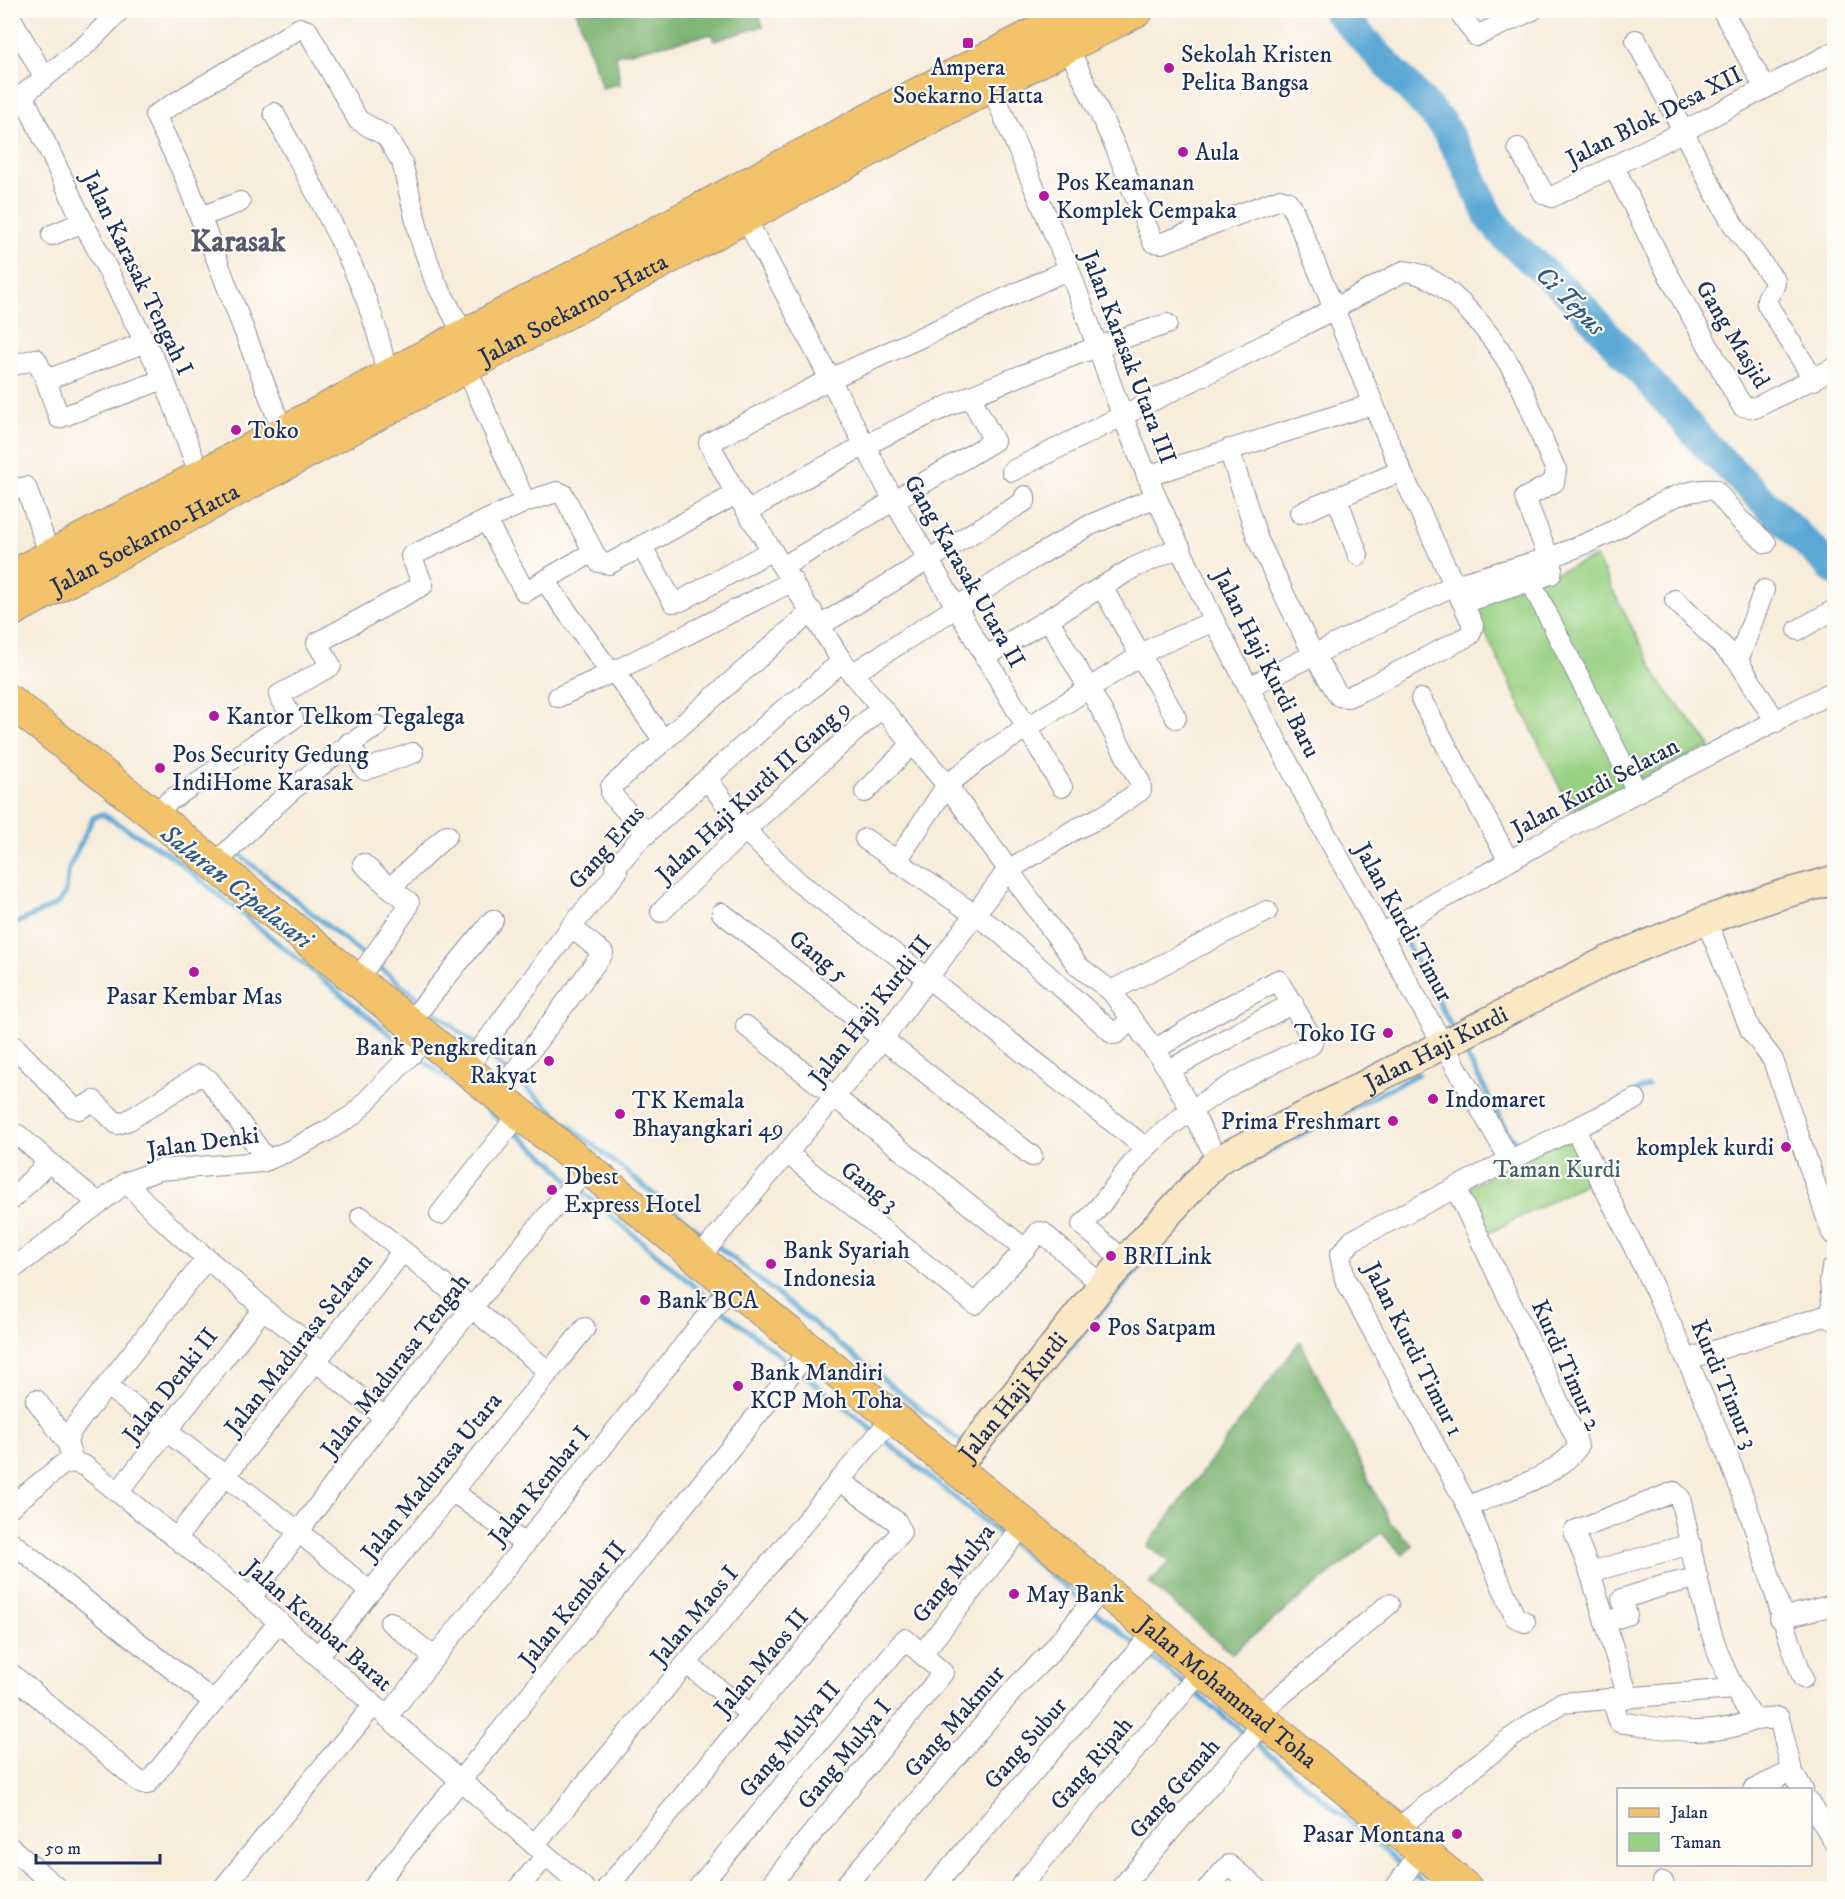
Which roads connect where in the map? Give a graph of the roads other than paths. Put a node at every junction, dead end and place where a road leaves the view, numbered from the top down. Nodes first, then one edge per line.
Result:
1 (120, 10) edge
2 (1082, 10) edge
3 (1137, 10) edge
4 (1458, 10) edge
5 (1533, 10) edge
6 (1722, 10) edge
7 (10, 16) edge
8 (1636, 40) dead end
9 (1068, 47) junction
10 (1834, 52) edge
11 (44, 77) junction
12 (991, 86) junction
13 (1765, 88) junction
14 (17, 100) edge
15 (274, 113) dead end
16 (904, 117) junction
17 (1684, 131) junction
18 (1518, 148) dead end
19 (1614, 167) junction
20 (240, 202) dead end
21 (200, 217) junction
22 (745, 217) junction
23 (82, 222) junction
24 (52, 235) dead end
25 (1069, 269) junction
26 (1333, 309) junction
27 (1167, 324) dead end
28 (147, 342) junction
29 (1098, 346) junction
30 (465, 351) junction
31 (10, 366) edge
32 (1834, 368) edge
33 (386, 377) junction
34 (164, 379) junction
35 (46, 380) junction
36 (828, 380) junction
37 (1814, 380) junction
38 (970, 396) junction
39 (1373, 404) junction
40 (1123, 417) junction
41 (283, 432) junction
42 (864, 444) junction
43 (1229, 449) junction
44 (1012, 471) dead end
45 (1401, 471) junction
46 (200, 476) junction
47 (1148, 476) junction
48 (10, 490) edge
49 (736, 494) junction
50 (1025, 496) dead end
51 (1156, 496) junction
52 (1337, 498) junction
53 (894, 501) junction
54 (525, 502) junction
55 (749, 511) junction
56 (1300, 513) dead end
57 (487, 522) junction
58 (1766, 543) dead end
59 (642, 547) junction
60 (1180, 547) junction
61 (772, 550) junction
62 (593, 552) junction
63 (1358, 555) dead end
64 (929, 558) junction
65 (1549, 558) junction
66 (29, 574) edge
67 (788, 574) junction
68 (545, 581) junction
69 (1454, 585) junction
70 (1102, 587) junction
71 (1764, 590) dead end
72 (1536, 592) dead end
73 (1675, 600) dead end
74 (1463, 603) junction
75 (955, 608) junction
76 (1834, 610) edge
77 (10, 611) edge
78 (816, 618) junction
79 (1048, 620) junction
80 (1214, 621) junction
81 (10, 626) edge
82 (1798, 630) dead end
83 (1313, 654) junction
84 (1140, 655) junction
85 (985, 657) junction
86 (1738, 660) junction
87 (847, 667) junction
88 (612, 672) junction
89 (1249, 687) junction
90 (1089, 689) junction
91 (1834, 691) edge
92 (558, 697) dead end
93 (1420, 699) dead end
94 (12, 704) edge
95 (881, 708) junction
96 (1176, 718) dead end
97 (1776, 722) junction
98 (378, 726) dead end
99 (1027, 729) junction
100 (664, 741) junction
101 (349, 743) junction
102 (912, 744) junction
103 (413, 753) dead end
104 (708, 780) junction
105 (946, 786) junction
106 (1062, 787) dead end
107 (865, 792) dead end
108 (1637, 792) junction
109 (1309, 802) joint
110 (154, 815) junction
111 (745, 830) junction
112 (648, 834) junction
113 (447, 835) dead end
114 (865, 839) dead end
115 (1509, 861) junction
116 (896, 862) junction
117 (214, 864) junction
118 (363, 864) dead end
119 (1007, 872) junction
120 (1834, 880) edge
121 (390, 888) junction
122 (1266, 911) dead end
123 (661, 912) dead end
124 (722, 913) dead end
125 (976, 916) junction
126 (494, 920) dead end
127 (1708, 924) junction
128 (571, 927) junction
129 (1382, 934) junction
130 (929, 979) junction
131 (357, 980) junction
132 (1111, 991) junction
133 (1293, 1003) junction
134 (1131, 1019) junction
135 (746, 1026) dead end
136 (882, 1040) junction
137 (415, 1042) junction
138 (10, 1047) edge
139 (1154, 1050) junction
140 (1447, 1052) junction
141 (466, 1069) junction
142 (1169, 1070) junction
143 (835, 1096) junction
144 (1636, 1099) dead end
145 (508, 1104) junction
146 (1192, 1108) junction
147 (1575, 1129) junction
148 (10, 1139) edge
149 (1146, 1148) junction
150 (788, 1154) junction
151 (1032, 1156) dead end
152 (267, 1160) junction
153 (1218, 1160) junction
154 (1510, 1160) junction
155 (49, 1162) junction
156 (587, 1168) junction
157 (127, 1182) junction
158 (1456, 1189) junction
159 (10, 1201) edge
160 (97, 1203) junction
161 (440, 1214) dead end
162 (361, 1217) dead end
163 (1834, 1235) edge
164 (1025, 1249) junction
165 (403, 1251) junction
166 (207, 1258) junction
167 (698, 1259) junction
168 (1124, 1260) junction
169 (1832, 1269) dead end
170 (10, 1271) edge
171 (1102, 1285) junction
172 (731, 1286) junction
173 (471, 1307) junction
174 (265, 1312) junction
175 (1834, 1319) edge
176 (585, 1328) dead end
177 (810, 1350) junction
178 (320, 1358) junction
179 (1688, 1359) junction
180 (548, 1371) junction
181 (107, 1386) junction
182 (36, 1400) dead end
183 (386, 1418) junction
184 (166, 1432) junction
185 (880, 1433) junction
186 (67, 1442) junction
187 (73, 1462) junction
188 (956, 1469) junction
189 (225, 1477) junction
190 (839, 1480) junction
191 (119, 1491) junction
192 (452, 1491) junction
193 (10, 1507) edge
194 (1468, 1507) junction
195 (1024, 1524) junction
196 (298, 1531) junction
197 (177, 1537) junction
198 (10, 1541) edge
199 (525, 1544) junction
200 (1691, 1544) junction
201 (1590, 1572) junction
202 (1698, 1578) junction
203 (370, 1592) junction
204 (1096, 1597) junction
205 (251, 1598) junction
206 (1389, 1604) dead end
207 (1834, 1605) edge
208 (1780, 1618) junction
209 (279, 1622) junction
210 (390, 1622) dead end
211 (1524, 1622) dead end
212 (1605, 1622) junction
213 (1155, 1631) junction
214 (922, 1654) junction
215 (318, 1656) junction
216 (434, 1657) junction
217 (687, 1664) junction
218 (1202, 1670) junction
219 (10, 1673) edge
220 (1803, 1678) dead end
221 (1733, 1689) junction
222 (1620, 1698) junction
223 (214, 1702) junction
224 (380, 1711) junction
225 (750, 1714) junction
226 (1262, 1718) junction
227 (1755, 1720) junction
228 (1792, 1771) junction
229 (461, 1782) junction
230 (1757, 1788) edge
231 (1802, 1788) edge
232 (1812, 1805) edge
233 (1396, 1830) junction
234 (1834, 1841) edge
235 (10, 1847) edge
236 (540, 1850) junction
237 (1421, 1851) junction
238 (57, 1888) edge
239 (223, 1888) edge
240 (373, 1888) edge
241 (518, 1888) edge
242 (584, 1888) edge
243 (607, 1888) edge
244 (698, 1888) edge
245 (768, 1888) edge
246 (843, 1888) edge
247 (933, 1888) edge
248 (1019, 1888) edge
249 (1121, 1888) edge
250 (1208, 1888) edge
251 (1257, 1888) edge
252 (1395, 1888) edge
253 (1466, 1888) edge

1 - 11 street
2 - 16 highway, Jalan Soekarno-Hatta
3 - 9 highway, Jalan Soekarno-Hatta
4 - 5 street
6 - 13 street
7 - 11 street
8 - 17 street
9 - 12 highway, Jalan Soekarno-Hatta
9 - 26 street
10 - 13 street, Jalan Blok Desa XII
11 - 14 street
12 - 16 highway, Jalan Soekarno-Hatta
12 - 25 street, Jalan Karasak Utara III
13 - 17 street, Jalan Blok Desa XII
14 - 23 street, Jalan Karasak Tengah I
15 - 33 street
16 - 22 highway, Jalan Soekarno-Hatta
16 - 30 highway, Jalan Soekarno-Hatta
17 - 19 street, Jalan Blok Desa XII
17 - 37 street
18 - 19 street, Jalan Blok Desa XII
19 - 37 street, Gang Masjid
20 - 21 street
21 - 30 street
21 - 41 street
22 - 30 highway, Jalan Soekarno-Hatta
22 - 36 street, Gang Karasak Utara II
23 - 24 street
23 - 28 street, Jalan Karasak Tengah I
25 - 29 street, Jalan Karasak Utara III
25 - 36 street
26 - 39 street
26 - 40 street
26 - 65 street
27 - 29 street
28 - 34 street, Jalan Karasak Tengah I
28 - 35 street
29 - 38 street
29 - 40 street, Jalan Karasak Utara III
30 - 33 highway, Jalan Soekarno-Hatta
30 - 54 street
30 - 66 highway, Jalan Soekarno-Hatta
31 - 35 street
32 - 37 street, Gang Masjid
33 - 41 highway, Jalan Soekarno-Hatta
34 - 35 street
34 - 46 street, Jalan Karasak Tengah I
36 - 42 street, Gang Karasak Utara II
36 - 49 street
38 - 42 street
38 - 53 street
39 - 43 street
39 - 45 street
40 - 44 street
40 - 47 street, Jalan Karasak Utara III
41 - 46 highway, Jalan Soekarno-Hatta
42 - 53 street, Gang Karasak Utara II
42 - 55 street
43 - 47 street
43 - 83 street
45 - 52 street
45 - 69 street
46 - 66 highway, Jalan Soekarno-Hatta
47 - 51 street, Jalan Karasak Utara III
48 - 66 street
49 - 55 street
49 - 59 street
50 - 64 street
51 - 60 street, Jalan Karasak Utara III
51 - 75 street, Gang Erus
52 - 56 street
52 - 63 street
53 - 64 street, Gang Karasak Utara II
53 - 67 street
54 - 57 street
54 - 62 street
55 - 61 street
57 - 68 street
57 - 110 street
58 - 65 street
59 - 61 street
59 - 62 street
60 - 70 street
60 - 80 street, Jalan Haji Kurdi Baru
61 - 67 street
62 - 68 street
64 - 75 street, Gang Karasak Utara II
64 - 78 street
65 - 69 street
65 - 74 street
66 - 77 highway, Jalan Soekarno-Hatta
66 - 81 highway
67 - 78 street
67 - 88 street
68 - 88 street
69 - 74 street
69 - 83 street
70 - 79 street
70 - 84 street
71 - 86 street
72 - 108 street
73 - 86 street
74 - 83 street
75 - 85 street, Gang Karasak Utara II
75 - 87 street, Gang Erus
76 - 82 street
78 - 87 street
78 - 100 street
79 - 85 street
79 - 90 street
80 - 84 street
80 - 89 street, Jalan Haji Kurdi Baru
83 - 89 street
84 - 90 street
84 - 96 street
85 - 99 street, Gang Karasak Utara II
86 - 97 street
87 - 95 street
87 - 104 street, Gang Erus
88 - 92 street
88 - 100 street
89 - 109 street, Jalan Haji Kurdi Baru
90 - 99 street
90 - 119 street
91 - 97 street, Jalan Kurdi Selatan
93 - 115 street
94 - 110 main road, Jalan Mohammad Toha
95 - 102 street
95 - 111 street, Jalan Haji Kurdi II Gang 9
97 - 108 street, Jalan Kurdi Selatan
98 - 101 street
99 - 105 street
99 - 106 street, Gang Karasak Utara II
100 - 112 street
101 - 103 street
101 - 117 street
102 - 105 street
102 - 107 street
104 - 111 street
104 - 112 street, Gang Erus
105 - 116 street
105 - 119 street
108 - 115 street, Jalan Kurdi Selatan
109 - 129 street, Jalan Kurdi Timur
110 - 117 main road, Jalan Mohammad Toha
111 - 123 street, Jalan Haji Kurdi II Gang 9
111 - 130 street
112 - 128 street, Gang Erus
113 - 121 street
114 - 116 street
115 - 129 street, Jalan Kurdi Selatan
116 - 125 street
117 - 131 main road, Jalan Mohammad Toha
118 - 121 street
119 - 125 street, Jalan Haji Kurdi II
119 - 132 street
120 - 127 street, Jalan Haji Kurdi
121 - 131 street
122 - 132 street
124 - 136 street, Gang 5
125 - 130 street, Jalan Haji Kurdi II
125 - 134 street
126 - 137 street, Jalan Denki
127 - 140 street, Jalan Haji Kurdi
127 - 163 street
128 - 141 street, Gang Erus
128 - 145 street
129 - 140 street, Jalan Kurdi Timur
130 - 136 street, Jalan Haji Kurdi II
130 - 149 street
131 - 137 main road, Jalan Mohammad Toha
132 - 134 street
133 - 139 street
133 - 142 street
133 - 146 street
134 - 139 street
135 - 143 street
136 - 143 street, Jalan Haji Kurdi II
136 - 151 street, Gang 5
137 - 141 main road, Jalan Mohammad Toha
137 - 152 street, Jalan Denki
138 - 152 street
139 - 142 street
140 - 153 street, Jalan Haji Kurdi
140 - 154 street, Jalan Kurdi Timur
141 - 145 main road, Jalan Mohammad Toha
142 - 146 street
143 - 150 street, Jalan Haji Kurdi II
143 - 164 street
144 - 147 street, Jalan Kurdi Timur 1
145 - 156 main road, Jalan Mohammad Toha
145 - 161 street
146 - 149 street
146 - 153 street
147 - 154 street, Jalan Kurdi Timur 1
147 - 179 street, Kurdi Timur 3
148 - 155 street
149 - 168 street
150 - 164 street, Gang 3
150 - 167 street, Jalan Haji Kurdi II
152 - 157 street, Jalan Denki
153 - 168 street, Jalan Haji Kurdi
154 - 158 street, Jalan Kurdi Timur 1
155 - 159 street
155 - 160 street
156 - 167 main road, Jalan Mohammad Toha
156 - 173 street, Jalan Madurasa Tengah
157 - 160 street, Jalan Denki
157 - 166 street
158 - 194 street, Kurdi Timur 2
158 - 194 street, Jalan Kurdi Timur 1
160 - 170 street, Jalan Denki
162 - 165 street
164 - 171 street
165 - 173 street, Jalan Madurasa Selatan
165 - 178 street, Jalan Madurasa Selatan
166 - 174 street
166 - 181 street
167 - 172 main road, Jalan Mohammad Toha
168 - 171 street, Jalan Haji Kurdi
169 - 175 street
171 - 188 street, Jalan Haji Kurdi
172 - 177 main road, Jalan Mohammad Toha
172 - 199 street, Jalan Kembar I
173 - 180 street, Jalan Madurasa Selatan
173 - 183 street, Jalan Madurasa Tengah
174 - 178 street
174 - 184 street, Jalan Denki II
175 - 179 street
176 - 180 street, Jalan Madurasa Utara
177 - 185 main road, Jalan Mohammad Toha
177 - 229 street, Jalan Kembar II
178 - 183 street
178 - 189 street, Jalan Madurasa Selatan
179 - 208 street, Kurdi Timur 3
180 - 192 street, Jalan Madurasa Utara
181 - 184 street
181 - 186 street
182 - 186 street
183 - 196 street, Jalan Madurasa Tengah
184 - 189 street
184 - 191 street, Jalan Denki II
185 - 188 main road, Jalan Mohammad Toha
185 - 190 street, Jalan Maos I
186 - 187 street
187 - 191 street, Jalan Kembar Barat
187 - 193 street
188 - 195 main road, Jalan Mohammad Toha
189 - 196 street
189 - 197 street, Jalan Madurasa Selatan
190 - 217 street, Jalan Maos I
190 - 225 street, Jalan Maos II
191 - 197 street, Jalan Kembar Barat
192 - 199 street
192 - 203 street, Jalan Madurasa Utara
194 - 211 street
195 - 204 main road, Jalan Mohammad Toha
195 - 214 street, Gang Mulya
196 - 203 street
196 - 205 street, Jalan Madurasa Tengah
197 - 205 street, Jalan Kembar Barat
198 - 223 street
199 - 216 street, Jalan Kembar I
200 - 201 street
200 - 201 street
200 - 202 street
201 - 212 street
202 - 212 street
202 - 221 street
203 - 215 street, Jalan Madurasa Utara
204 - 213 main road, Jalan Mohammad Toha
204 - 246 street, Gang Makmur
205 - 209 street, Jalan Kembar Barat
206 - 226 street, Gang Gemah
207 - 208 street
208 - 220 street, Kurdi Timur 3
209 - 215 street, Jalan Kembar Barat
209 - 223 street
210 - 216 street
212 - 222 street
213 - 218 main road, Jalan Mohammad Toha
213 - 247 street, Gang Subur
214 - 244 street, Gang Mulya II
214 - 245 street, Gang Mulya I
215 - 224 street, Jalan Kembar Barat
216 - 224 street, Jalan Kembar I
217 - 225 street
217 - 236 street, Jalan Maos I
218 - 226 main road, Jalan Mohammad Toha
218 - 248 street, Gang Ripah
219 - 223 street
221 - 222 street
221 - 227 street
222 - 227 street
222 - 233 street
224 - 229 street, Jalan Kembar Barat
224 - 239 street, Jalan Kembar I
225 - 243 street, Jalan Maos II
226 - 233 main road, Jalan Mohammad Toha
226 - 249 street, Gang Gemah
227 - 228 street
228 - 230 street
228 - 231 street
229 - 236 street, Jalan Kembar Barat
229 - 240 street, Jalan Kembar II
232 - 234 street
233 - 237 main road, Jalan Mohammad Toha
235 - 238 street
236 - 241 street, Jalan Maos I
236 - 242 street, Jalan Kembar Barat
237 - 252 street
237 - 253 main road, Jalan Mohammad Toha
250 - 251 street

